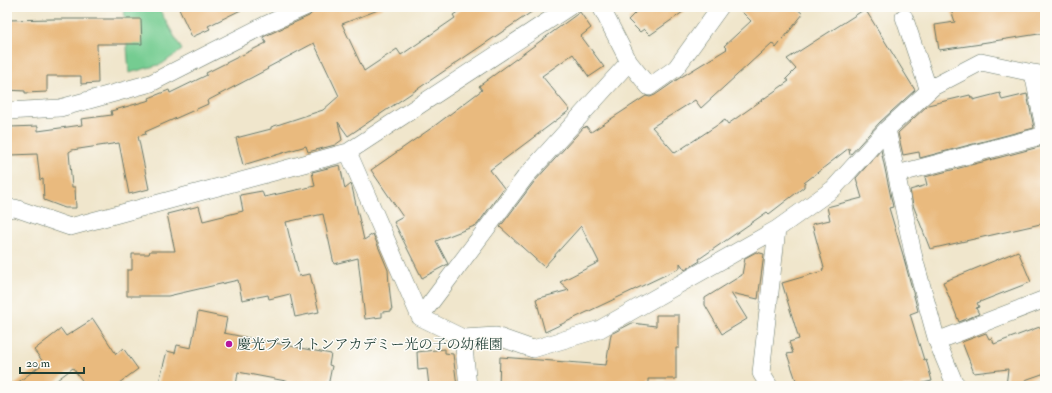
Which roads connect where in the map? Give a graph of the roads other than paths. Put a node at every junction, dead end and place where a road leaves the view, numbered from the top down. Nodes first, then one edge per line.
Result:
1 (305, 7) edge
2 (568, 7) edge
3 (601, 7) edge
4 (720, 7) edge
5 (904, 17) dead end
6 (629, 62) junction
7 (1039, 74) edge
8 (929, 91) junction
9 (7, 111) edge
10 (887, 129) junction
11 (1045, 133) edge
12 (348, 152) junction
13 (897, 174) junction
14 (7, 209) edge
15 (776, 229) junction
16 (1045, 299) edge
17 (420, 317) junction
18 (464, 338) junction
19 (937, 341) junction
20 (468, 386) edge
21 (769, 386) edge
22 (958, 386) edge

1 - 9 street
2 - 12 street
3 - 6 street
4 - 6 street
5 - 8 street
6 - 17 street
7 - 8 street
7 - 11 street
8 - 10 street
10 - 13 street
10 - 15 street
11 - 13 street
12 - 14 street
12 - 17 street
13 - 19 street
15 - 18 street
15 - 21 street
16 - 19 street
17 - 18 street
18 - 20 street
19 - 22 street

